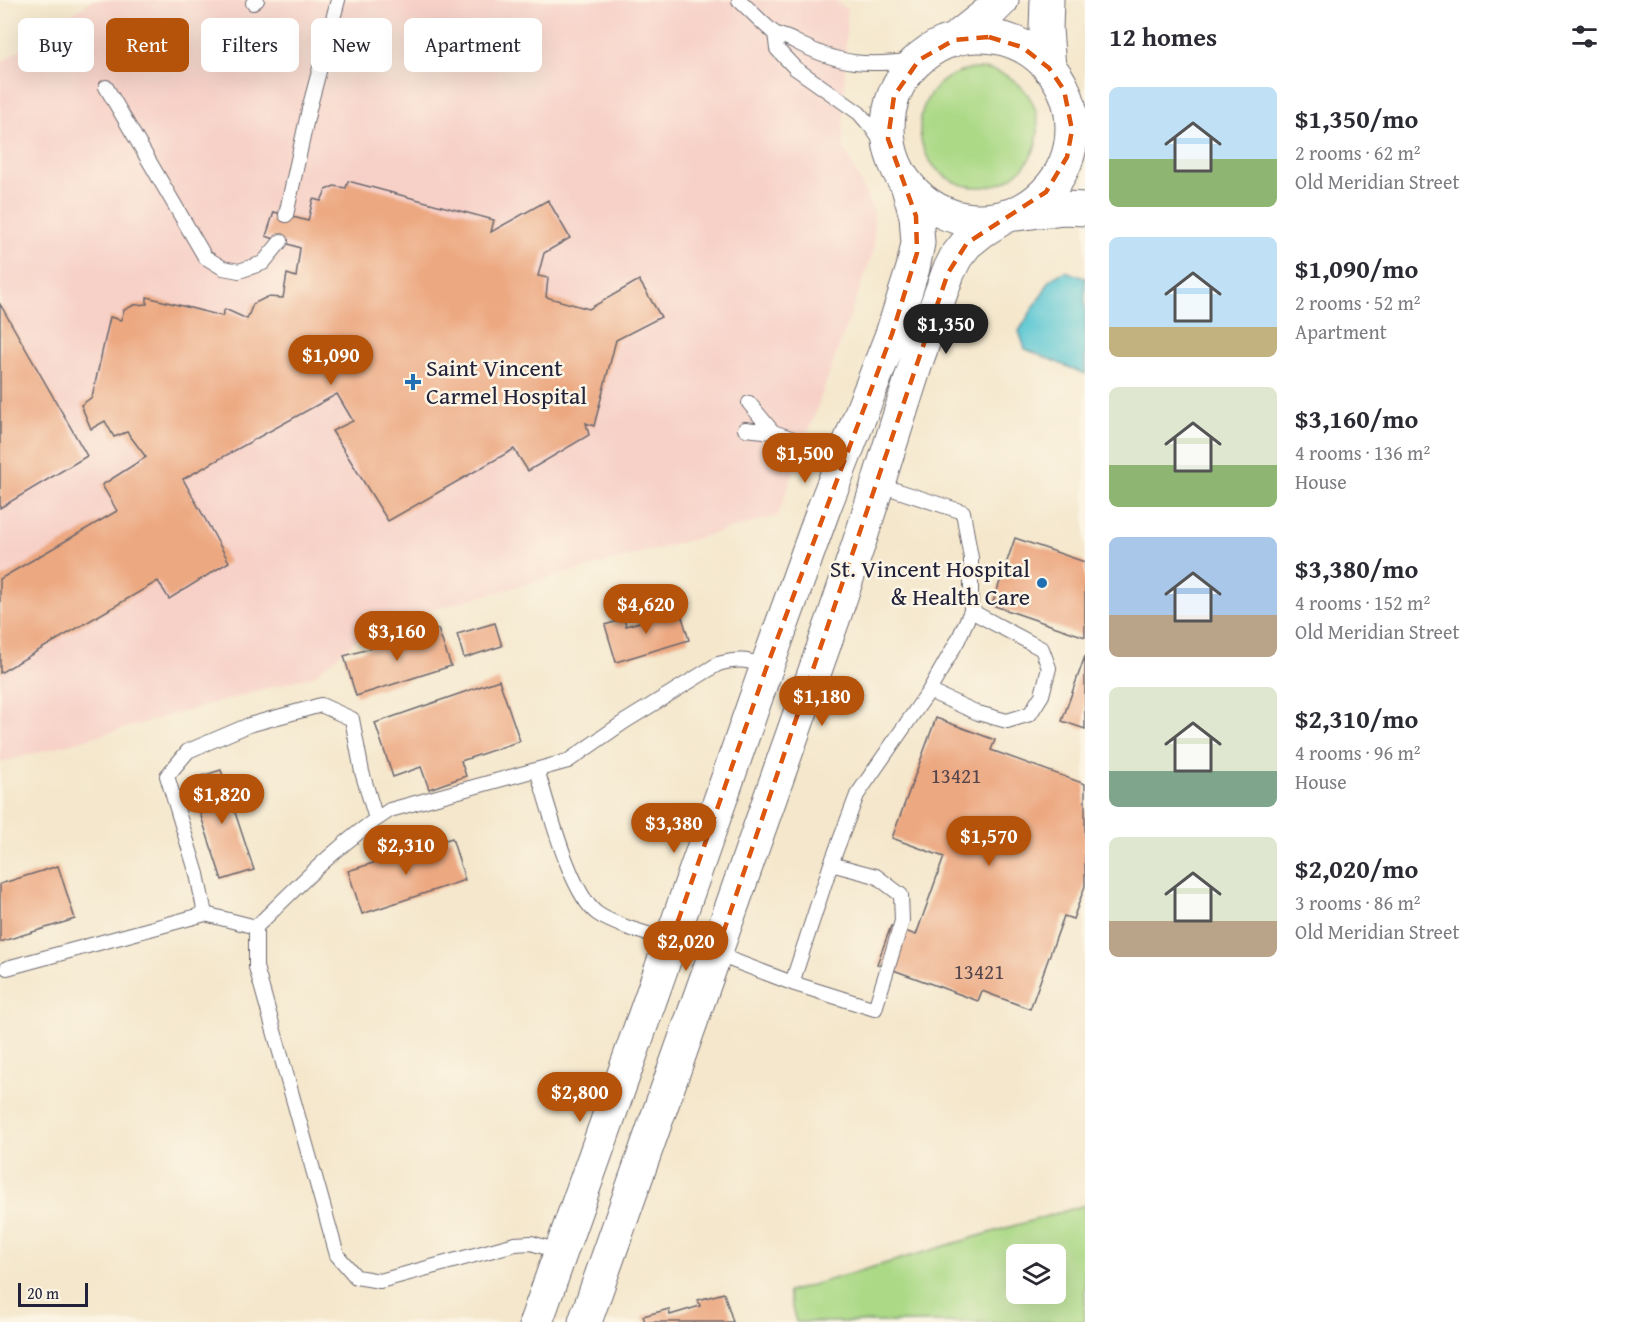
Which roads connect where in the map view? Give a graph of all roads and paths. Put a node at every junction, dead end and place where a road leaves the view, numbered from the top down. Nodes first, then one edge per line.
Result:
1 (338, 0) edge
2 (739, 0) edge
3 (1002, 0) edge
4 (1047, 0) edge
5 (775, 33) junction
6 (954, 40) junction
7 (919, 60) junction
8 (1050, 68) junction
9 (106, 87) dead end
10 (1078, 128) edge
11 (900, 172) junction
12 (1085, 209) edge
13 (286, 215) dead end
14 (1009, 215) junction
15 (280, 241) dead end
16 (748, 403) dead end
17 (745, 429) dead end
18 (773, 432) junction
19 (842, 461) junction
20 (877, 484) junction
21 (845, 582) junction
22 (971, 611) junction
23 (767, 666) junction
24 (929, 691) junction
25 (537, 770) junction
26 (376, 819) junction
27 (831, 864) junction
28 (205, 914) junction
29 (256, 927) junction
30 (671, 941) junction
31 (716, 954) junction
32 (7, 968) dead end
33 (792, 983) junction
34 (561, 1252) junction
35 (536, 1322) edge
36 (585, 1322) edge

1 - 13 lane
2 - 5 lane
3 - 6 main road
4 - 8 main road
5 - 7 lane
5 - 11 lane
6 - 7 main road
6 - 8 main road
7 - 11 main road
8 - 10 main road
9 - 15 lane
10 - 14 main road
11 - 14 main road
11 - 19 main road
12 - 14 main road
14 - 20 main road
16 - 18 lane
17 - 18 lane
18 - 19 lane
19 - 21 main road
19 - 23 main road
20 - 21 main road
20 - 22 lane
21 - 31 main road
22 - 24 lane
22 - 24 lane
23 - 25 lane
23 - 30 main road
24 - 27 lane
25 - 26 lane
25 - 30 lane
26 - 28 lane
26 - 29 lane
27 - 33 lane
27 - 33 lane
28 - 29 lane
28 - 32 lane
29 - 34 lane
30 - 31 main road
30 - 34 main road
31 - 33 lane
31 - 36 main road
34 - 35 main road

